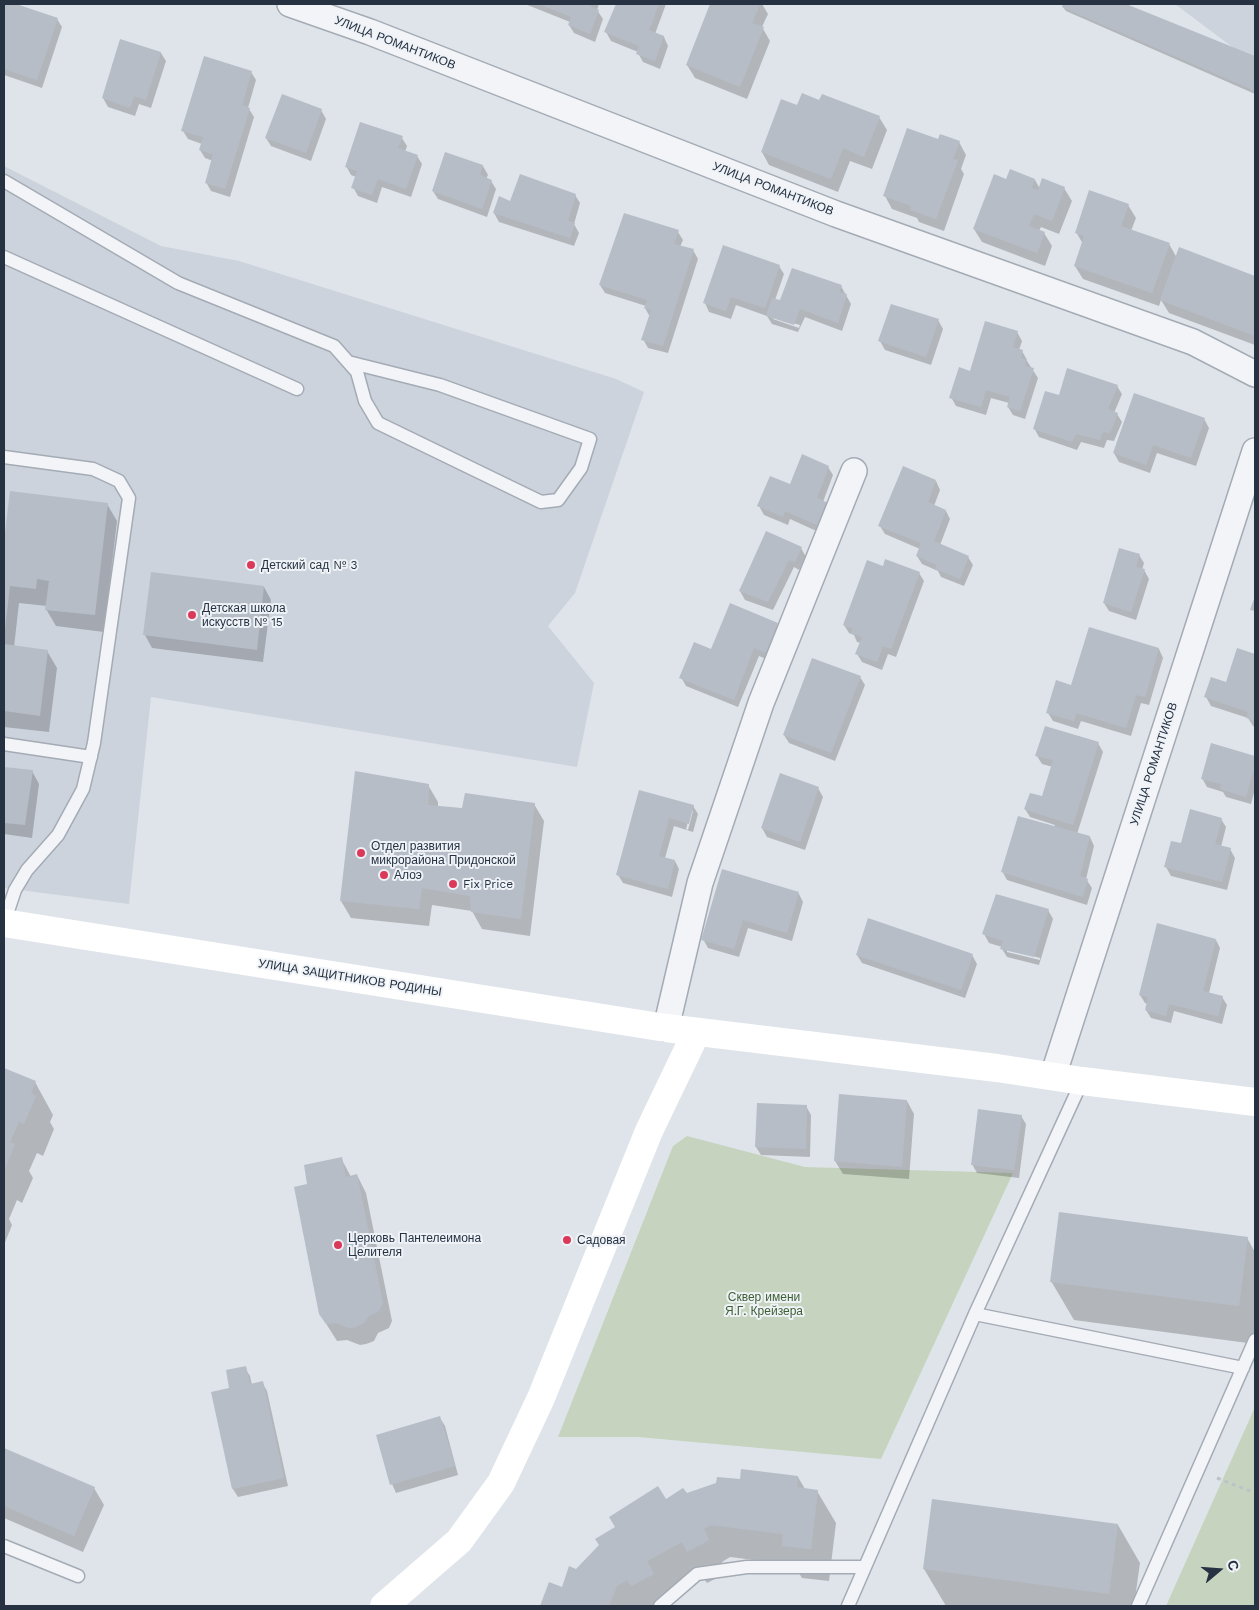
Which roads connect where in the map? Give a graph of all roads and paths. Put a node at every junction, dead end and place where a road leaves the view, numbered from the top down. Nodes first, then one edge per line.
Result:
1 (290, 4) edge
2 (4, 181) edge
3 (4, 257) edge
4 (348, 362) junction
5 (1255, 374) edge
6 (297, 389) dead end
7 (1255, 452) edge
8 (4, 457) edge
9 (854, 471) dead end
10 (4, 744) edge
11 (91, 757) junction
12 (4, 923) edge
13 (666, 1028) junction
14 (696, 1032) junction
15 (1053, 1076) junction
16 (1082, 1081) junction
17 (1255, 1102) edge
18 (976, 1314) junction
19 (1255, 1340) edge
20 (1244, 1368) junction
21 (1198, 1471) junction
22 (1255, 1494) edge
23 (4, 1546) edge
24 (864, 1567) junction
25 (78, 1576) dead end
26 (384, 1606) edge
27 (660, 1606) edge
28 (848, 1606) edge
29 (1138, 1606) edge

1 - 5 street, УЛИЦА РОМАНТИКОВ
2 - 4 lane
3 - 6 lane
4 - 4 lane
7 - 15 street, УЛИЦА РОМАНТИКОВ
8 - 11 lane
9 - 13 street
10 - 11 lane
11 - 12 lane
12 - 13 street, УЛИЦА ЗАЩИТНИКОВ РОДИНЫ
13 - 14 street, УЛИЦА ЗАЩИТНИКОВ РОДИНЫ
14 - 15 street, УЛИЦА ЗАЩИТНИКОВ РОДИНЫ
14 - 26 street
15 - 16 street, УЛИЦА ЗАЩИТНИКОВ РОДИНЫ
16 - 17 street, УЛИЦА ЗАЩИТНИКОВ РОДИНЫ
16 - 18 lane
18 - 20 lane
18 - 24 lane
19 - 20 lane
20 - 21 lane
21 - 22 path
21 - 29 lane
23 - 25 lane
24 - 27 lane
24 - 28 lane

